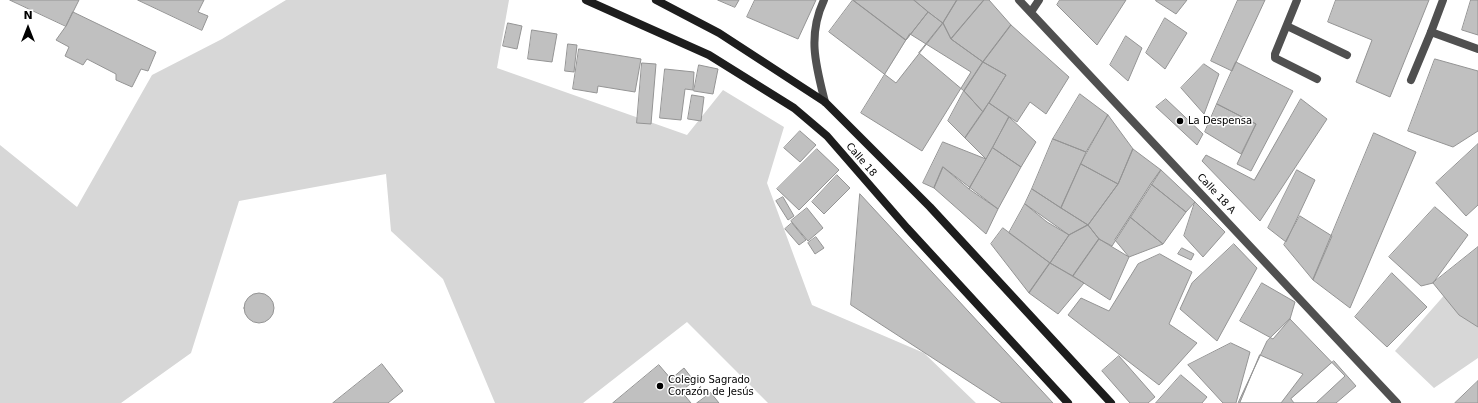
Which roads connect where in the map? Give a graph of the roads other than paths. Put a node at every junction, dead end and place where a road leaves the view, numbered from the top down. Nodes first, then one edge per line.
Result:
1 (586, 0) edge
2 (656, 0) edge
3 (824, 0) edge
4 (1019, 0) edge
5 (1039, 0) edge
6 (1297, 0) edge
7 (1444, 0) edge
8 (1032, 12) junction
9 (1286, 26) junction
10 (1431, 32) junction
11 (1478, 49) edge
12 (1347, 55) dead end
13 (1317, 79) dead end
14 (1411, 80) dead end
15 (826, 102) junction
16 (1068, 403) edge
17 (1111, 403) edge
18 (1397, 403) edge

1 - 16 main road, Calle 18
2 - 15 main road, Calle 18
3 - 15 street
4 - 8 street, Calle 18 A
5 - 8 street
6 - 9 street
7 - 10 street
8 - 18 street, Calle 18 A
9 - 12 street
9 - 13 street
10 - 11 street
10 - 14 street
15 - 17 main road, Calle 18

